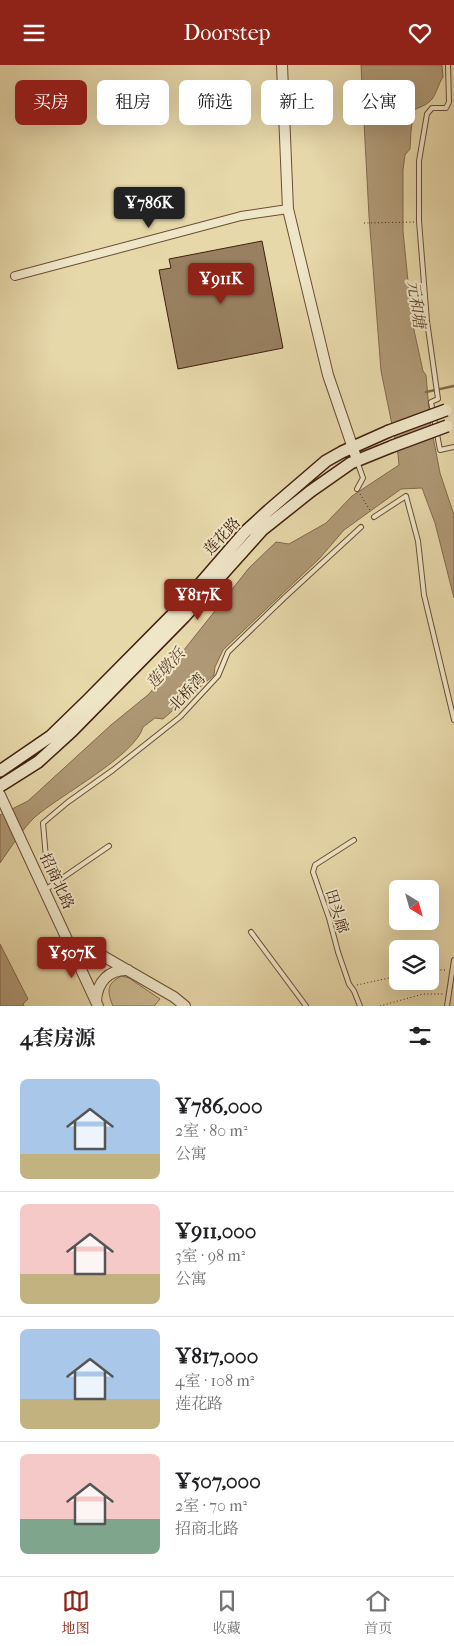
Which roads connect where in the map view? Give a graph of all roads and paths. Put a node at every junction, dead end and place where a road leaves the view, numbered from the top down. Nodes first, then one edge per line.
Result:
1 (282, 65) edge
2 (448, 65) edge
3 (288, 209) junction
4 (419, 221) junction
5 (364, 223) dead end
6 (15, 276) dead end
7 (450, 409) edge
8 (451, 425) edge
9 (352, 447) junction
10 (454, 447) edge
11 (357, 460) junction
12 (357, 489) joint
13 (374, 517) joint
14 (361, 527) dead end
15 (454, 720) edge
16 (0, 771) edge
17 (0, 786) edge
18 (1, 798) edge
19 (354, 840) dead end
20 (109, 846) dead end
21 (59, 882) junction
22 (45, 890) junction
23 (251, 932) dead end
24 (68, 942) junction
25 (454, 960) edge
26 (439, 970) edge
27 (453, 970) edge
28 (129, 971) junction
29 (389, 978) edge
30 (351, 987) junction
31 (449, 994) junction
32 (97, 1004) edge
33 (185, 1006) edge
34 (306, 1006) edge
35 (360, 1006) edge
36 (380, 1006) edge
37 (447, 1006) edge

1 - 3 street
2 - 4 lane
3 - 6 street
3 - 9 street
4 - 5 path
4 - 10 lane
7 - 9 main road, 莲花路, bridge
8 - 11 main road, 莲花路, bridge
9 - 11 street
9 - 16 main road, 莲花路
11 - 12 lane
11 - 17 main road, 莲花路
12 - 13 path
13 - 15 lane
14 - 21 lane, 北桥湾
18 - 22 street, 招商北路
19 - 30 lane, 田头廊
20 - 21 lane
21 - 22 lane
22 - 24 street, 招商北路
23 - 34 lane
24 - 28 street
24 - 32 street, 招商北路
25 - 27 lane
26 - 27 path
27 - 31 lane
28 - 32 street
28 - 33 street
29 - 30 path
30 - 35 lane, 田头廊
31 - 36 path
31 - 37 lane

